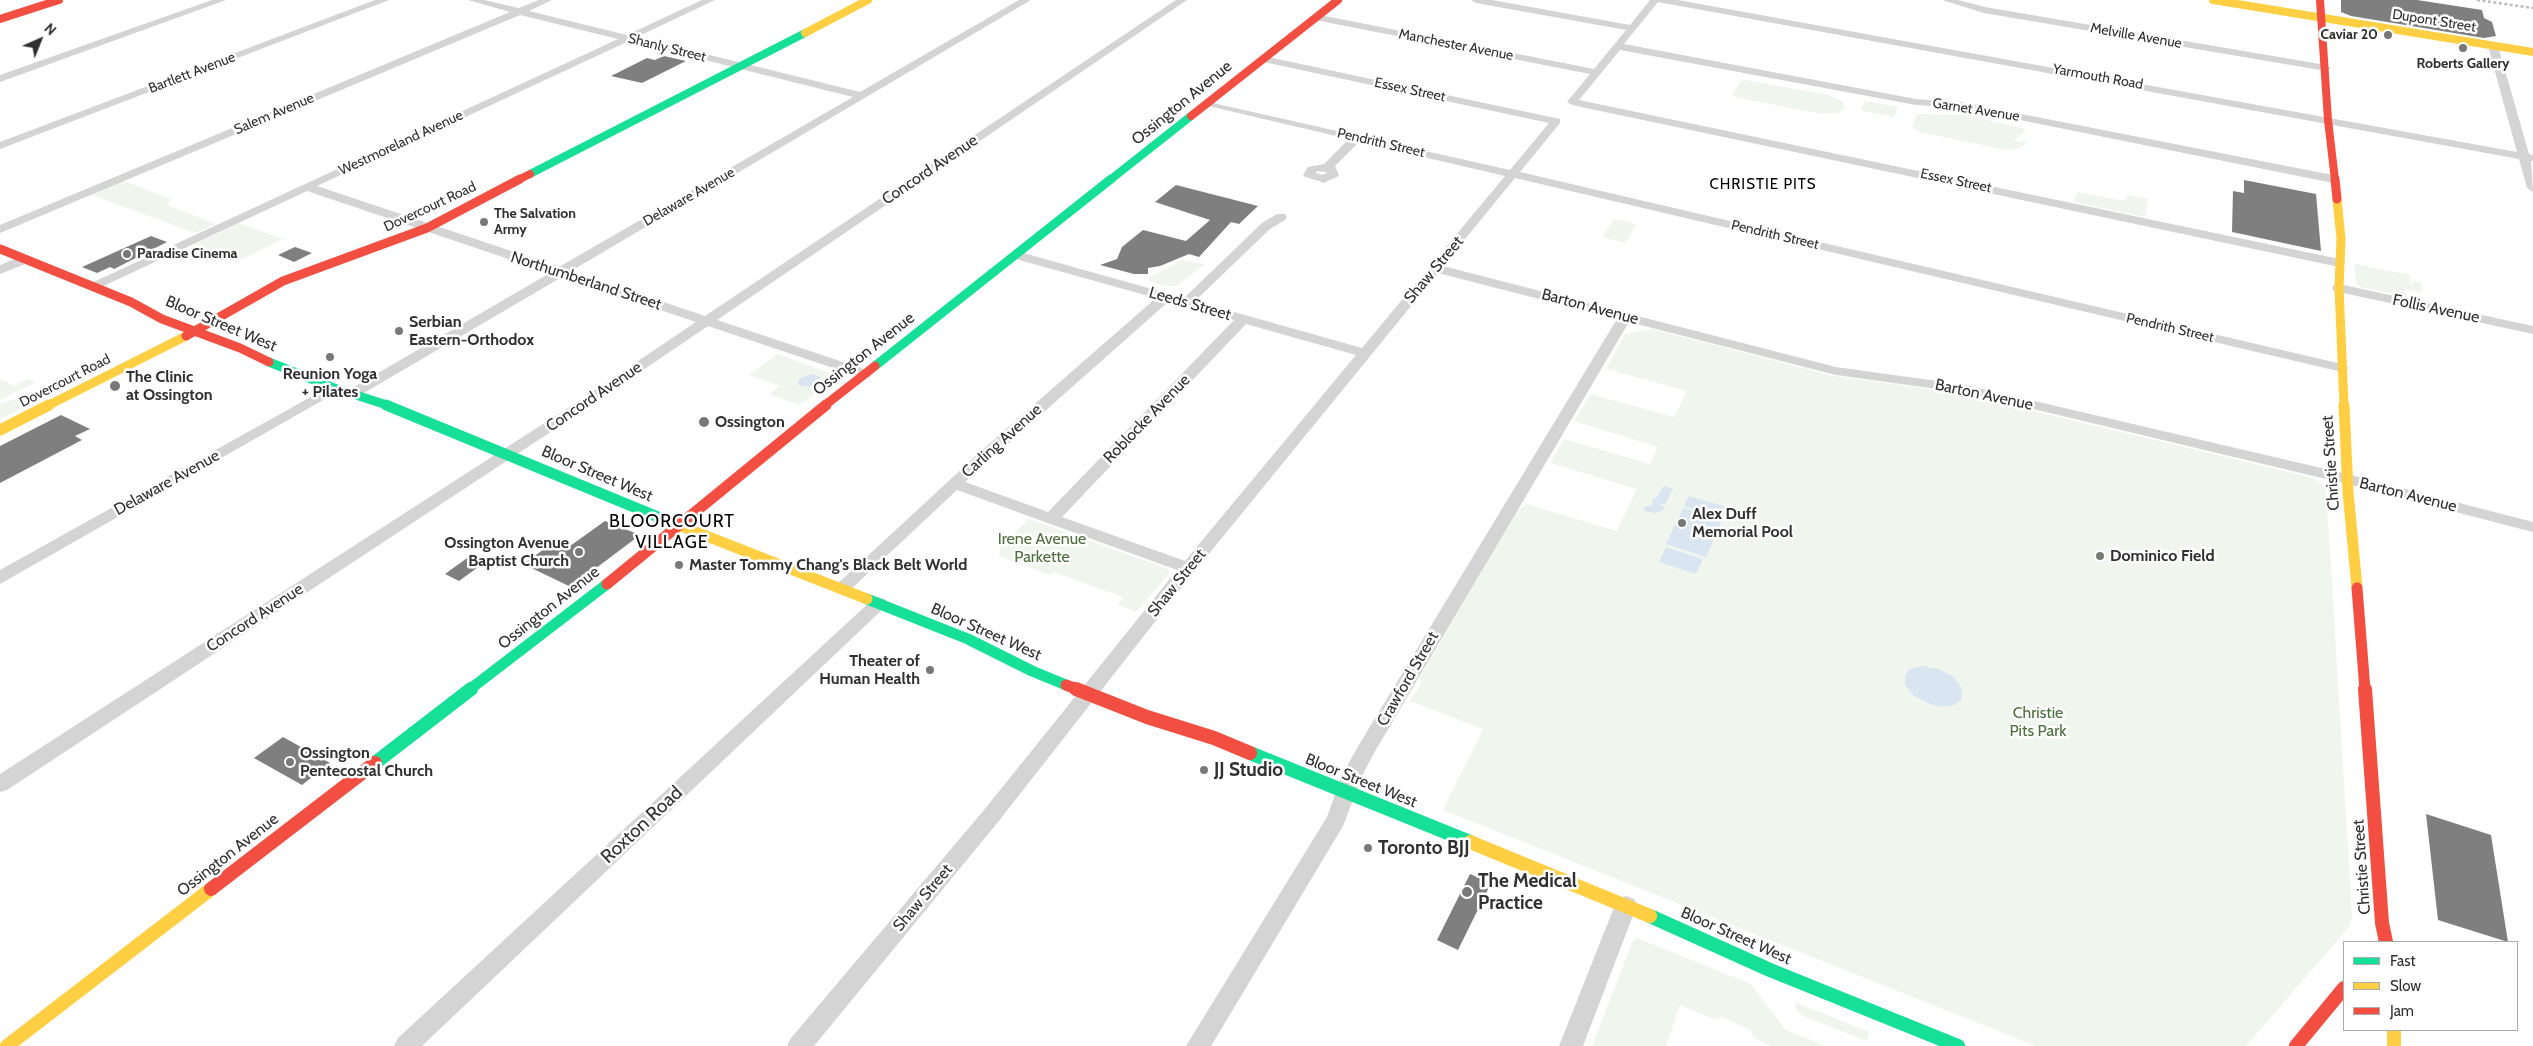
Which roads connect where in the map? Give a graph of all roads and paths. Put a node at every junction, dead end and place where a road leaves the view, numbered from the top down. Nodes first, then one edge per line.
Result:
1 (60, 0) edge
2 (221, 0) edge
3 (384, 0) edge
4 (473, 0) edge
5 (547, 0) edge
6 (710, 0) edge
7 (868, 0) edge
8 (1026, 0) edge
9 (1182, 0) edge
10 (1338, 0) edge
11 (1476, 0) edge
12 (1656, 0) edge
13 (1662, 0) edge
14 (1947, 0) edge
15 (2213, 0) edge
16 (2320, 0) edge
17 (520, 12) junction
18 (1316, 18) junction
19 (2322, 18) junction
20 (0, 20) edge
21 (1632, 28) junction
22 (628, 38) junction
23 (1617, 46) junction
24 (2493, 46) junction
25 (2533, 52) edge
26 (1263, 59) junction
27 (740, 66) junction
28 (2326, 68) junction
29 (1596, 72) junction
30 (0, 79) edge
31 (862, 96) junction
32 (1208, 103) junction
33 (2328, 120) junction
34 (1556, 121) joint
35 (1356, 137) junction
36 (0, 146) edge
37 (2529, 157) edge
38 (1327, 168) dead end
39 (1512, 174) junction
40 (2334, 179) junction
41 (306, 187) junction
42 (2533, 188) edge
43 (1281, 217) dead end
44 (0, 228) edge
45 (427, 228) junction
46 (0, 249) edge
47 (1016, 255) junction
48 (25, 260) junction
49 (2339, 262) junction
50 (1435, 268) junction
51 (0, 270) edge
52 (560, 273) junction
53 (92, 286) junction
54 (2339, 288) junction
55 (1165, 297) junction
56 (1186, 303) junction
57 (1625, 317) junction
58 (1243, 319) junction
59 (707, 321) junction
60 (2533, 330) edge
61 (194, 331) junction
62 (1365, 353) junction
63 (2342, 368) junction
64 (865, 374) junction
65 (334, 388) junction
66 (352, 394) junction
67 (0, 430) edge
68 (507, 454) junction
69 (2347, 480) junction
70 (955, 484) junction
71 (1051, 518) junction
72 (679, 525) junction
73 (2533, 527) edge
74 (1188, 568) junction
75 (0, 578) edge
76 (842, 588) junction
77 (879, 603) junction
78 (1088, 694) junction
79 (0, 784) edge
80 (1346, 792) junction
81 (1626, 905) junction
82 (2382, 923) junction
83 (2375, 941) edge
84 (2386, 941) edge
85 (2343, 989) edge
86 (2394, 1031) edge
87 (7, 1039) edge
88 (406, 1046) edge
89 (799, 1046) edge
90 (1198, 1046) edge
91 (1571, 1046) edge
92 (1958, 1046) edge
93 (2296, 1046) edge
94 (2394, 1046) edge

1 - 20 street
2 - 30 street
3 - 36 street, Bartlett Avenue
4 - 17 street, Shanly Street
5 - 17 street, Salem Avenue
6 - 22 street, Westmoreland Avenue
7 - 27 street, Dovercourt Road
8 - 31 street, Delaware Avenue
9 - 59 street, Concord Avenue
10 - 18 street, Ossington Avenue
11 - 21 street
12 - 21 street
13 - 33 street, Yarmouth Road
14 - 28 street, Melville Avenue
15 - 19 street, Dupont Street
16 - 19 street, Christie Street
17 - 22 street, Shanly Street
17 - 44 street, Salem Avenue
18 - 26 street, Ossington Avenue
18 - 29 street, Manchester Avenue
19 - 24 street, Dupont Street
19 - 28 street, Christie Street
21 - 23 street
22 - 27 street, Shanly Street
22 - 41 street, Westmoreland Avenue
23 - 29 street
23 - 40 street, Garnet Avenue
24 - 25 street, Dupont Street
24 - 37 street
26 - 32 street, Ossington Avenue
26 - 34 street, Essex Street
27 - 31 street, Shanly Street
27 - 45 street, Dovercourt Road
28 - 33 street, Christie Street
29 - 49 street, Essex Street
31 - 52 street, Delaware Avenue
32 - 35 street, Pendrith Street
32 - 47 street, Ossington Avenue
33 - 37 street, Yarmouth Road
33 - 40 street, Christie Street
34 - 39 street, Shaw Street
35 - 38 street
35 - 39 street, Pendrith Street
37 - 42 street
39 - 50 street, Shaw Street
39 - 63 street, Pendrith Street
40 - 49 street, Christie Street
41 - 45 street, Northumberland Street
41 - 53 street, Westmoreland Avenue
43 - 56 street
45 - 52 street, Northumberland Street
45 - 61 street, Dovercourt Road
46 - 48 street, Bloor Street West
47 - 55 street, Leeds Street
47 - 64 street, Ossington Avenue
48 - 51 street
48 - 53 street, Bloor Street West
49 - 54 street, Christie Street
50 - 57 street, Barton Avenue
50 - 62 street, Shaw Street
52 - 59 street, Northumberland Street
52 - 66 street, Delaware Avenue
53 - 61 street, Bloor Street West
54 - 60 street, Follis Avenue
54 - 63 street, Christie Street
55 - 56 street, Leeds Street
55 - 70 street, Carling Avenue
56 - 58 street, Leeds Street
57 - 69 street, Barton Avenue
57 - 80 street, Crawford Street
58 - 62 street, Leeds Street
58 - 71 street, Roblocke Avenue
59 - 64 street, Northumberland Street
59 - 68 street, Concord Avenue
61 - 65 street, Bloor Street West
61 - 67 street, Dovercourt Road
62 - 74 street, Shaw Street
63 - 69 street, Christie Street
64 - 72 street, Ossington Avenue
65 - 66 street, Bloor Street West
65 - 75 street, Delaware Avenue
66 - 68 street, Bloor Street West
68 - 72 street, Bloor Street West
68 - 79 street, Concord Avenue
69 - 73 street, Barton Avenue
69 - 82 street, Christie Street
70 - 71 street
70 - 76 street, Carling Avenue
71 - 74 street
72 - 76 street, Bloor Street West
72 - 87 street, Ossington Avenue
74 - 78 street, Shaw Street
76 - 77 street, Bloor Street West
77 - 78 street, Bloor Street West
77 - 88 street, Roxton Road
78 - 80 street, Bloor Street West
78 - 89 street, Shaw Street
80 - 81 street, Bloor Street West
80 - 90 street, Crawford Street
81 - 91 street
81 - 92 street, Bloor Street West
82 - 83 street, Christie Street
82 - 84 street, Christie Street
85 - 93 street
86 - 94 street

